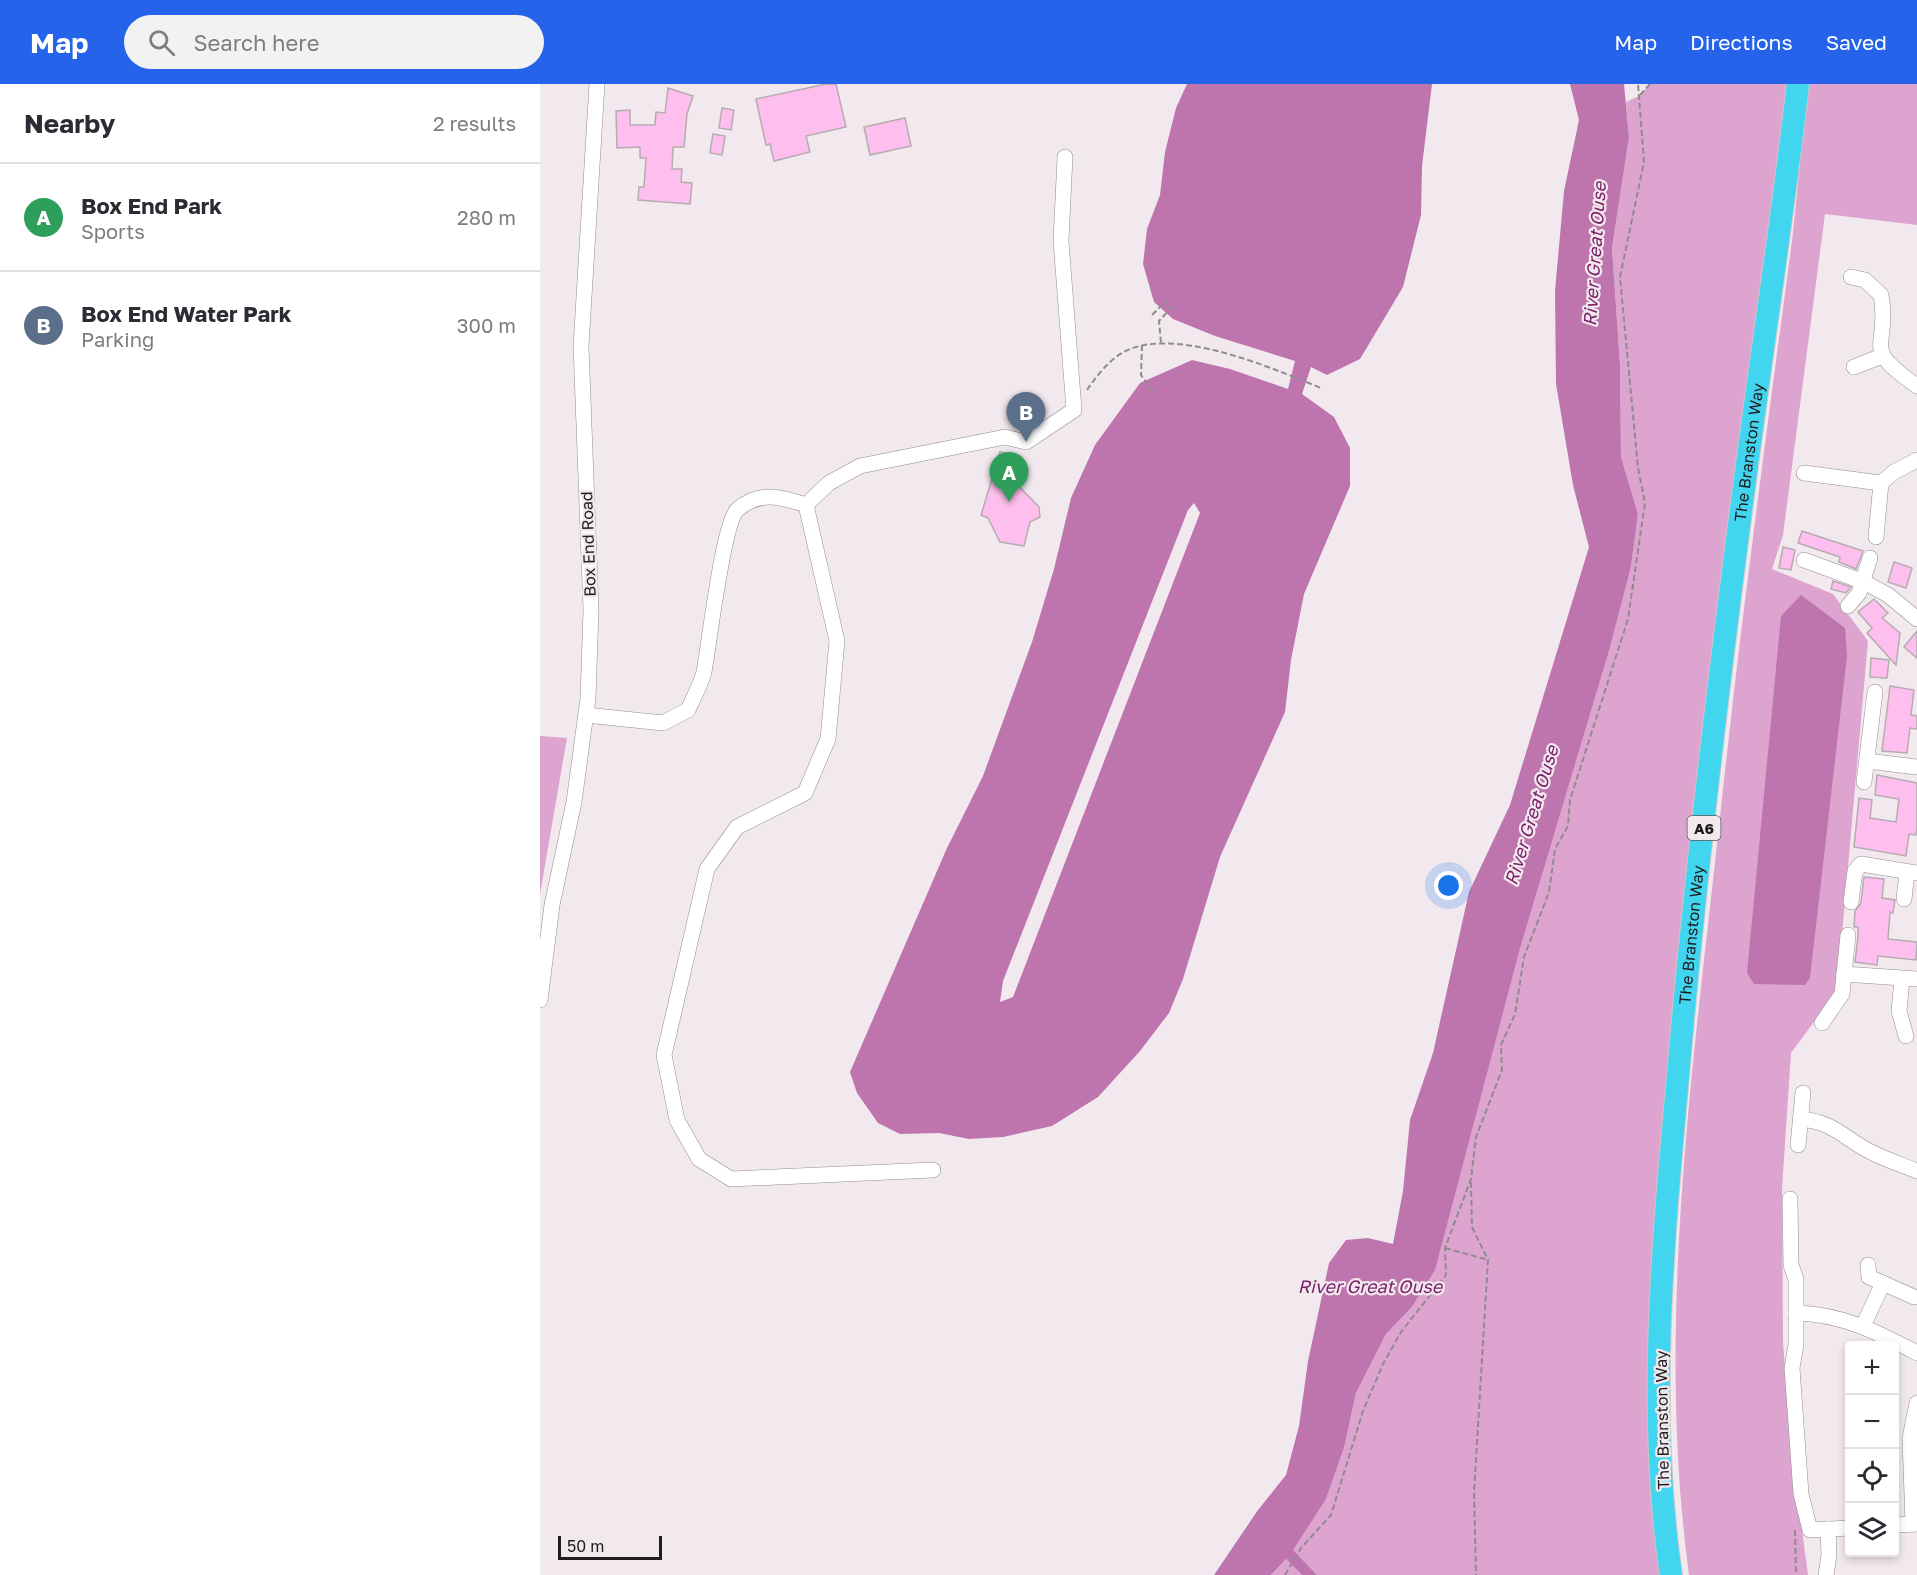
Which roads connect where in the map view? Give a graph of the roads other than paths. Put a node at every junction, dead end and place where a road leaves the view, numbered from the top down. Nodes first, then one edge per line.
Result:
1 (597, 84) edge
2 (1798, 84) edge
3 (1065, 157) dead end
4 (1851, 277) dead end
5 (1882, 356) junction
6 (1854, 367) dead end
7 (1917, 386) edge
8 (1917, 460) edge
9 (1804, 473) dead end
10 (1881, 483) junction
11 (806, 505) junction
12 (1876, 537) dead end
13 (1870, 558) dead end
14 (1804, 560) dead end
15 (1864, 582) junction
16 (1848, 606) dead end
17 (1917, 619) edge
18 (1875, 692) dead end
19 (586, 715) junction
20 (1867, 761) junction
21 (1917, 767) edge
22 (1864, 782) dead end
23 (1912, 872) edge
24 (1904, 899) dead end
25 (1851, 902) dead end
26 (1848, 935) dead end
27 (1851, 975) junction
28 (1910, 979) edge
29 (540, 1000) edge
30 (1822, 1023) dead end
31 (1906, 1036) dead end
32 (1803, 1093) dead end
33 (1800, 1119) junction
34 (1798, 1145) dead end
35 (933, 1170) dead end
36 (1917, 1171) edge
37 (1790, 1199) dead end
38 (1868, 1265) dead end
39 (1883, 1283) junction
40 (1914, 1297) dead end
41 (1796, 1313) junction
42 (1863, 1326) junction
43 (1917, 1353) edge
44 (1917, 1403) edge
45 (1915, 1524) edge
46 (1899, 1525) edge
47 (1845, 1528) edge
48 (1828, 1529) junction
49 (1671, 1575) edge
50 (1826, 1575) edge

1 - 19 street, Box End Road
2 - 49 highway, The Branston Way / A6
3 - 11 street
4 - 5 street
5 - 6 street
5 - 7 street
8 - 10 street
9 - 10 street
10 - 12 street
11 - 19 street
11 - 35 street
13 - 15 street
14 - 15 street
15 - 16 street
15 - 17 street
18 - 20 street
19 - 29 street, Box End Road
20 - 21 street
20 - 22 street
23 - 24 street
23 - 25 street
26 - 27 street
27 - 28 street
27 - 30 street
28 - 31 street
32 - 33 street
33 - 34 street
33 - 36 street
37 - 41 street
38 - 39 street
39 - 40 street
39 - 42 street
41 - 42 street
41 - 48 street
42 - 43 street
44 - 45 street
45 - 46 street
47 - 48 street
48 - 50 street

